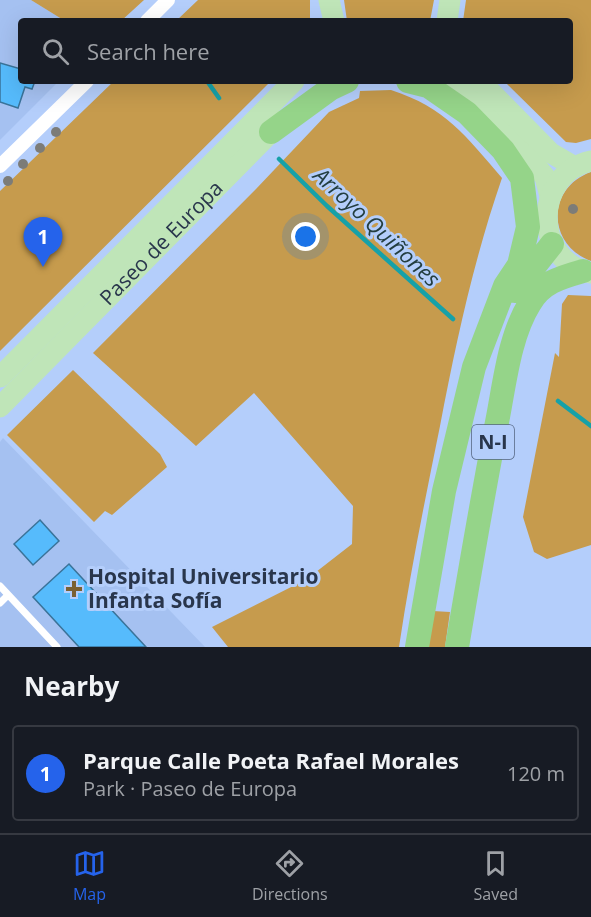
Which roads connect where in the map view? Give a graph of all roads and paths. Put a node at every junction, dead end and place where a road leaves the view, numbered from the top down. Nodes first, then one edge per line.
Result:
1 (168, 0) edge
2 (329, 0) edge
3 (450, 0) edge
4 (150, 18) edge
5 (333, 18) edge
6 (447, 18) edge
7 (84, 84) edge
8 (291, 84) edge
9 (319, 84) edge
10 (341, 84) edge
11 (420, 84) edge
12 (455, 84) edge
13 (483, 84) edge
14 (271, 132) junction
15 (583, 164) edge
16 (0, 166) edge
17 (550, 196) junction
18 (552, 244) junction
19 (587, 272) edge
20 (494, 319) junction
21 (0, 377) edge
22 (0, 407) edge
23 (0, 586) edge
24 (8, 595) junction
25 (0, 603) edge
26 (57, 647) edge
27 (417, 647) edge
28 (457, 647) edge

1 - 4 street
2 - 5 main road
3 - 6 main road
7 - 16 street
8 - 21 main road, Paseo de Europa
9 - 14 main road, Paseo de Europa
10 - 14 highway
11 - 20 highway
12 - 17 main road
13 - 15 main road
14 - 22 main road, Paseo de Europa
15 - 17 main road
17 - 18 main road
18 - 19 main road, N-I
18 - 20 highway, N-I
19 - 28 highway, N-I
20 - 27 highway, N-I
23 - 24 lane
24 - 25 lane
24 - 26 lane

